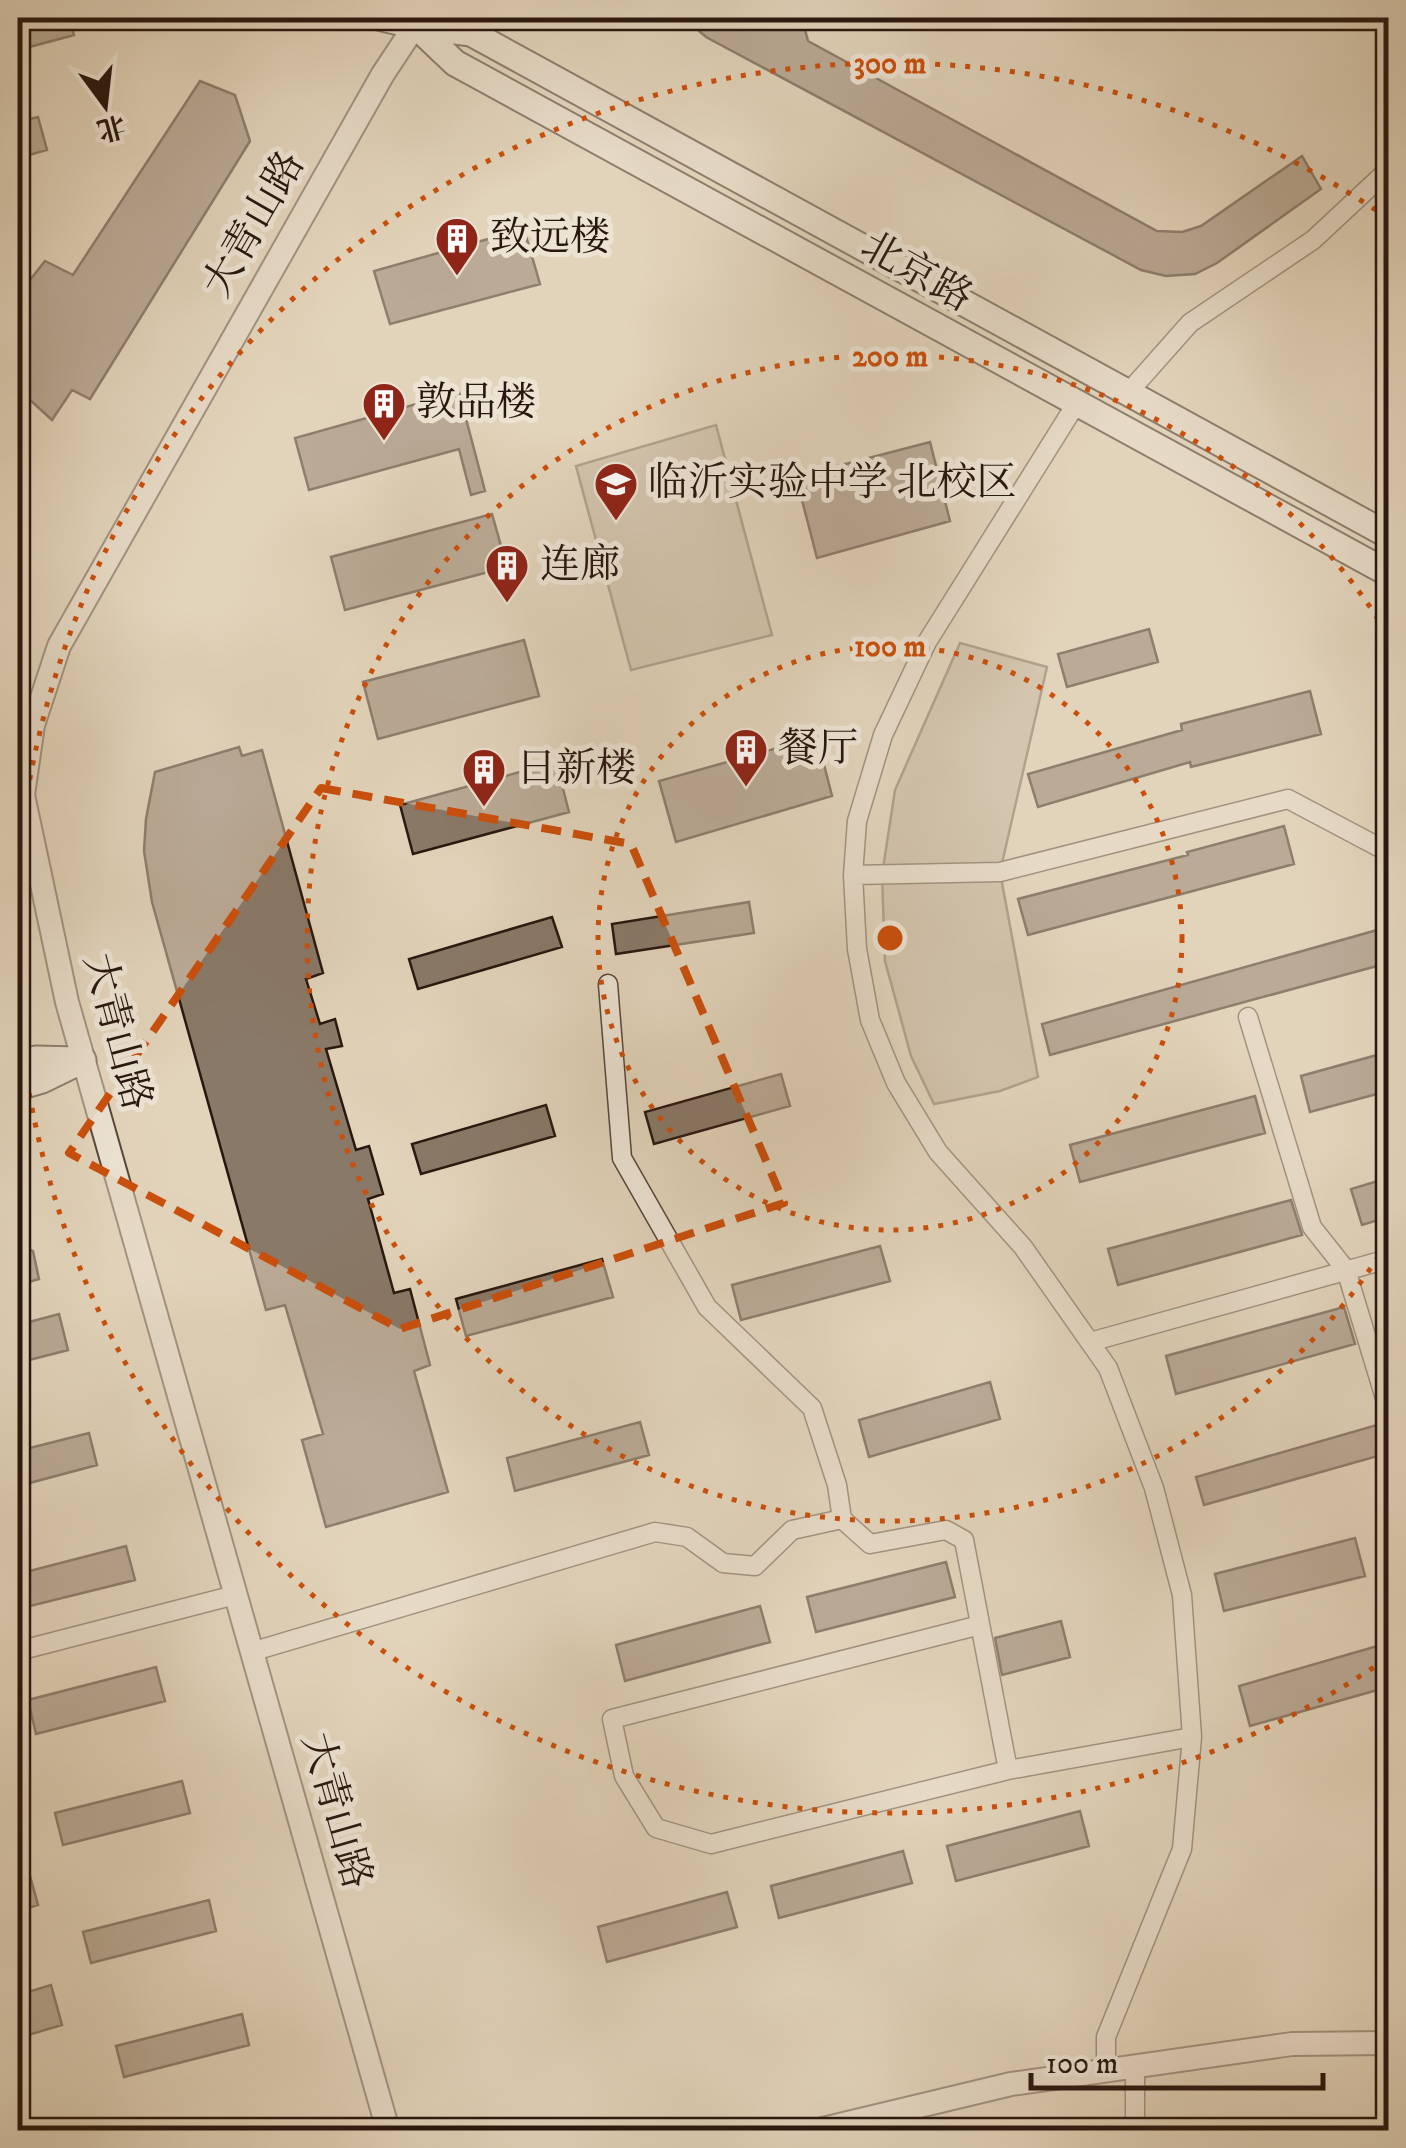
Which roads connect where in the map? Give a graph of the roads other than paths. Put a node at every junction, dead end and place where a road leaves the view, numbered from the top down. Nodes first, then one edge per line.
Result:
1 (382, 18) edge
2 (415, 21) edge
3 (1388, 170) edge
4 (1127, 394) junction
5 (1076, 404) junction
6 (1388, 535) edge
7 (1388, 573) edge
8 (1388, 852) edge
9 (853, 875) junction
10 (608, 984) dead end
11 (1248, 1017) dead end
12 (83, 1060) junction
13 (18, 1064) edge
14 (18, 1087) edge
15 (1388, 1259) edge
16 (1346, 1270) junction
17 (1090, 1342) junction
18 (1388, 1408) edge
19 (842, 1520) junction
20 (235, 1595) junction
21 (980, 1625) junction
22 (18, 1651) edge
23 (251, 1652) junction
24 (1192, 1737) junction
25 (1008, 1770) junction
26 (1388, 2044) edge
27 (1136, 2066) junction
28 (1106, 2072) junction
29 (388, 2130) edge
30 (819, 2130) edge
31 (1135, 2130) edge

1 - 2 main road, 北京路
2 - 4 main road, 北京路
2 - 5 main road, 北京路
2 - 12 street, 大青山路
3 - 4 street
4 - 6 main road, 北京路
5 - 7 main road, 北京路
5 - 9 street
8 - 9 street
9 - 17 street
10 - 19 street
11 - 16 street
12 - 13 main road
12 - 14 main road
12 - 20 street, 大青山路
15 - 16 street
16 - 17 street
16 - 18 street
17 - 24 street
19 - 21 street
19 - 23 street
20 - 22 street
20 - 23 street, 大青山路
21 - 25 street
21 - 25 street
23 - 29 street, 大青山路
24 - 25 street
24 - 28 street
26 - 27 street
27 - 28 street
27 - 31 street
28 - 30 street

